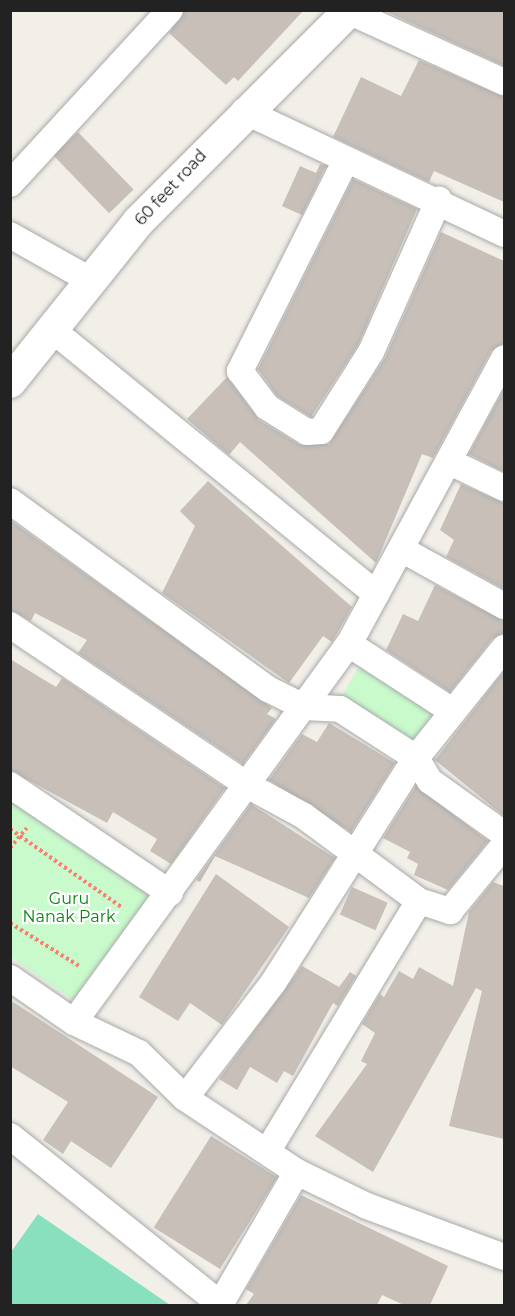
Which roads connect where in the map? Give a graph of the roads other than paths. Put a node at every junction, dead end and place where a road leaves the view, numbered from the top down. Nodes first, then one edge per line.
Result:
1 (170, 10) edge
2 (349, 11) edge
3 (504, 82) edge
4 (244, 111) junction
5 (345, 162) junction
6 (10, 184) edge
7 (439, 199) junction
8 (504, 234) edge
9 (10, 236) edge
10 (88, 279) junction
11 (50, 327) junction
12 (504, 359) edge
13 (10, 382) edge
14 (450, 462) junction
15 (504, 488) edge
16 (10, 501) edge
17 (401, 549) junction
18 (376, 594) junction
19 (504, 606) edge
20 (10, 625) edge
21 (350, 644) junction
22 (504, 648) edge
23 (304, 707) junction
24 (452, 711) junction
25 (416, 758) junction
26 (10, 785) edge
27 (249, 786) junction
28 (504, 834) edge
29 (504, 845) edge
30 (353, 857) junction
31 (170, 893) junction
32 (419, 901) junction
33 (10, 978) edge
34 (74, 1022) junction
35 (185, 1098) junction
36 (10, 1136) edge
37 (267, 1152) junction
38 (297, 1172) junction
39 (504, 1257) edge

1 - 6 street
2 - 3 street
2 - 4 street, 60 feet road
4 - 5 street
4 - 10 street, 60 feet road
5 - 7 street
5 - 7 street
7 - 8 street
9 - 10 street
10 - 11 street, 60 feet road
11 - 13 street, 60 feet road
11 - 18 street
12 - 14 street
14 - 15 street
14 - 17 street
16 - 23 street
17 - 18 street
17 - 19 street
18 - 21 street
20 - 27 street
21 - 23 street
21 - 24 street
22 - 24 street
23 - 25 street
23 - 27 street
24 - 25 street
25 - 28 street
25 - 30 street
26 - 31 street
27 - 30 street
27 - 31 street
29 - 32 street
30 - 32 street
30 - 35 street
31 - 34 street
32 - 37 street
33 - 34 street
34 - 35 street
35 - 37 street
36 - 38 street
37 - 38 street
38 - 39 street

